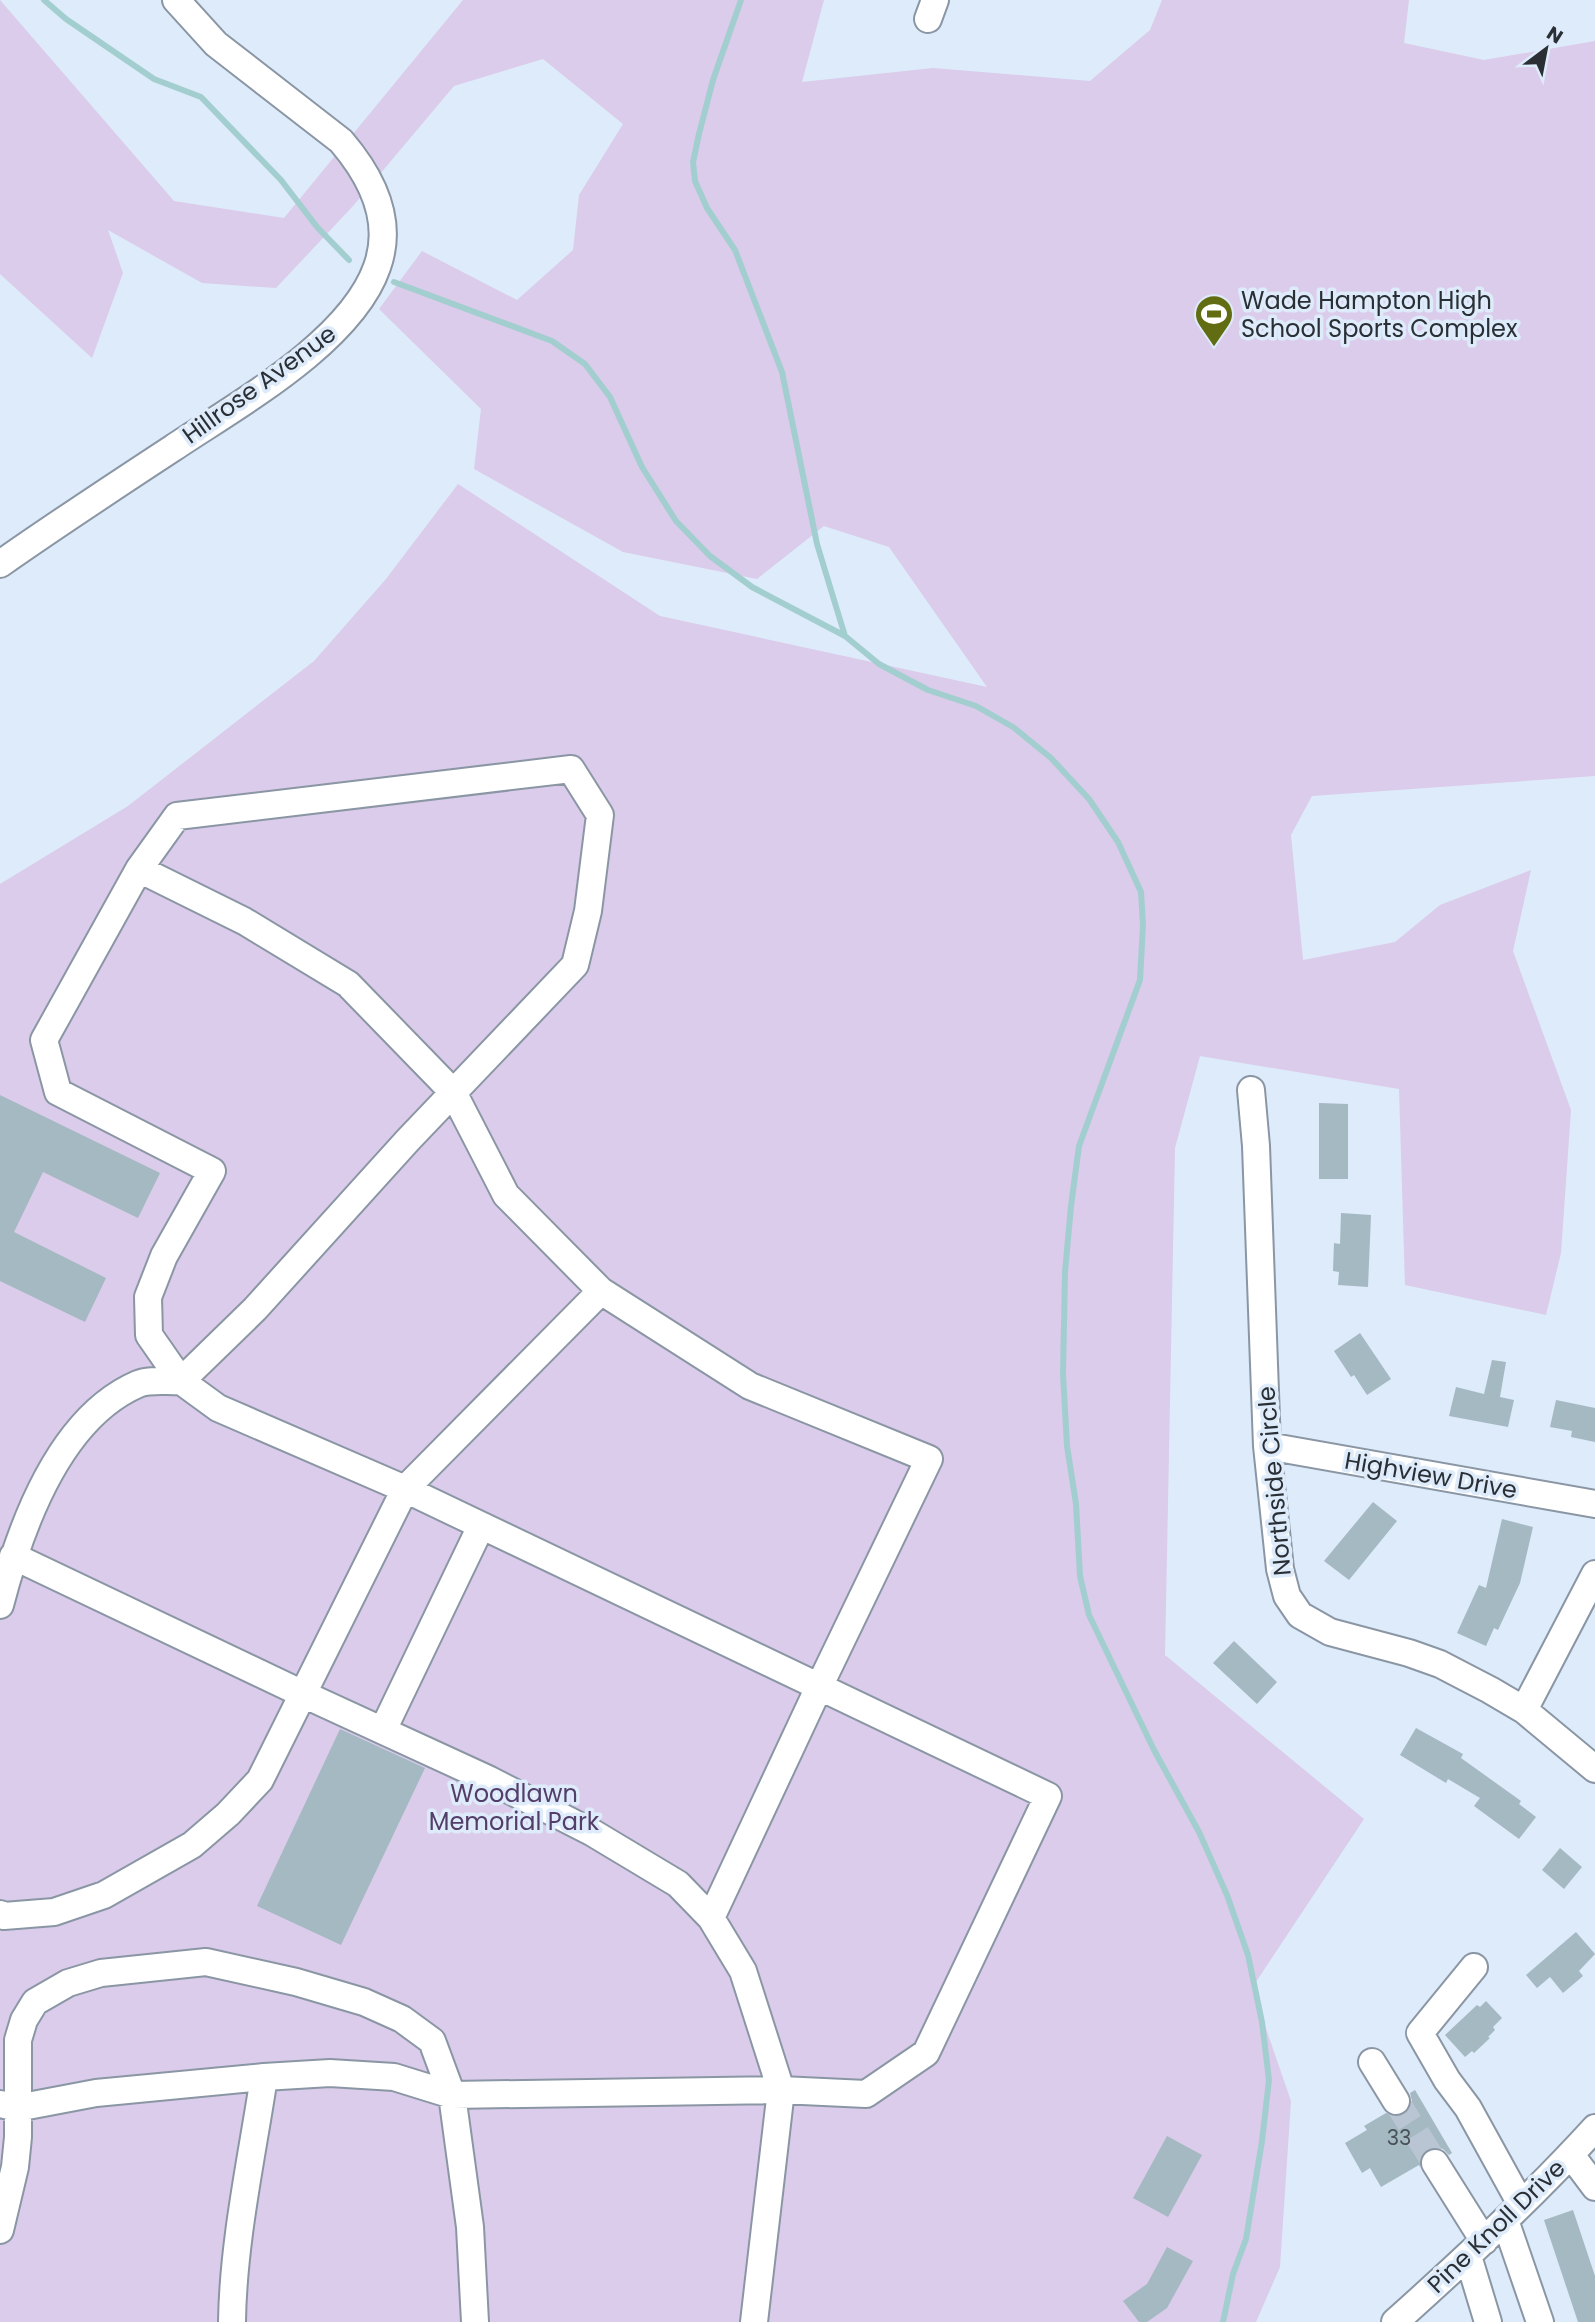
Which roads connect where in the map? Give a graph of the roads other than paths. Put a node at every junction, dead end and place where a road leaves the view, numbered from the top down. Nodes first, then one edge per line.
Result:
1 (176, 0) edge
2 (0, 564) edge
3 (139, 869) junction
4 (1251, 1090) dead end
5 (453, 1092) junction
6 (601, 1292) junction
7 (181, 1381) junction
8 (1268, 1446) junction
9 (405, 1489) junction
10 (1595, 1504) edge
11 (481, 1526) junction
12 (13, 1556) junction
13 (1595, 1574) edge
14 (0, 1605) edge
15 (819, 1687) junction
16 (303, 1694) junction
17 (1524, 1710) junction
18 (383, 1730) junction
19 (1595, 1769) edge
20 (0, 1914) edge
21 (711, 1918) junction
22 (1474, 1967) dead end
23 (1372, 2062) dead end
24 (264, 2077) junction
25 (781, 2090) junction
26 (452, 2095) junction
27 (1396, 2101) tunnel mouth
28 (8, 2106) edge
29 (1595, 2128) edge
30 (1571, 2154) junction
31 (1435, 2163) tunnel mouth
32 (1595, 2187) edge
33 (1513, 2212) junction
34 (0, 2230) edge
35 (1476, 2248) junction
36 (1483, 2319) edge
37 (232, 2322) edge
38 (475, 2322) edge
39 (754, 2322) edge
40 (1395, 2322) edge
41 (1540, 2322) edge

1 - 2 street, Hillrose Avenue
3 - 5 street
3 - 5 street
3 - 7 street
4 - 8 street, Northside Circle
5 - 6 street
5 - 7 street
6 - 9 street
6 - 15 street
7 - 9 street
7 - 12 street
8 - 10 street, Highview Drive
8 - 17 street, Northside Circle
9 - 11 street
9 - 16 street
11 - 15 street
11 - 18 street
12 - 14 street
12 - 16 street
13 - 17 street
15 - 21 street
15 - 25 street
16 - 18 street
16 - 20 street
17 - 19 street, Northside Circle
18 - 21 street
21 - 25 street
22 - 33 street
23 - 27 street
24 - 26 street
24 - 28 street
24 - 37 street
25 - 26 street
25 - 39 street
26 - 28 street
26 - 38 street
28 - 34 street
29 - 30 street, Pine Knoll Drive
30 - 32 street
30 - 33 street, Pine Knoll Drive
31 - 35 street
33 - 35 street, Pine Knoll Drive
33 - 41 street
35 - 36 street
35 - 40 street, Pine Knoll Drive

